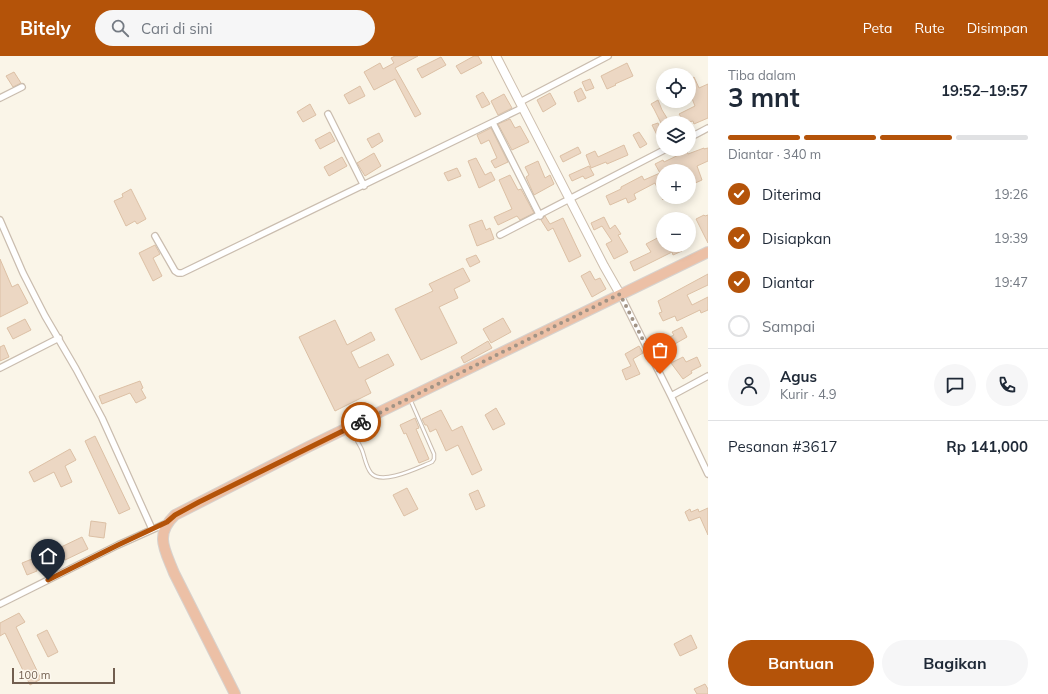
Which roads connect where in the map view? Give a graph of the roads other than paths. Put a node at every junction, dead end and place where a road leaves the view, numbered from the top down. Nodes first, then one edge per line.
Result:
1 (496, 56) edge
2 (608, 56) edge
3 (22, 87) dead end
4 (0, 98) edge
5 (521, 105) junction
6 (328, 114) dead end
7 (493, 123) junction
8 (708, 128) edge
9 (696, 134) edge
10 (656, 154) edge
11 (364, 186) junction
12 (570, 200) junction
13 (540, 216) junction
14 (0, 220) edge
15 (500, 235) dead end
16 (154, 236) dead end
17 (708, 252) edge
18 (620, 294) junction
19 (59, 338) junction
20 (0, 368) edge
21 (708, 376) edge
22 (671, 396) junction
23 (410, 399) junction
24 (350, 428) junction
25 (708, 474) edge
26 (167, 522) junction
27 (152, 529) junction
28 (0, 604) edge
29 (235, 694) edge

1 - 5 street
2 - 5 street
3 - 4 street
5 - 7 street
5 - 12 street
6 - 11 street
7 - 11 street
7 - 13 street
8 - 9 street
10 - 12 street
11 - 16 street
12 - 13 street
12 - 18 street
13 - 15 street
14 - 19 street
17 - 18 highway
18 - 22 street
18 - 23 highway
19 - 20 street
19 - 27 street
21 - 22 street
22 - 25 street
23 - 24 highway
23 - 24 lane
24 - 26 highway
26 - 27 street
26 - 29 highway
27 - 28 street

